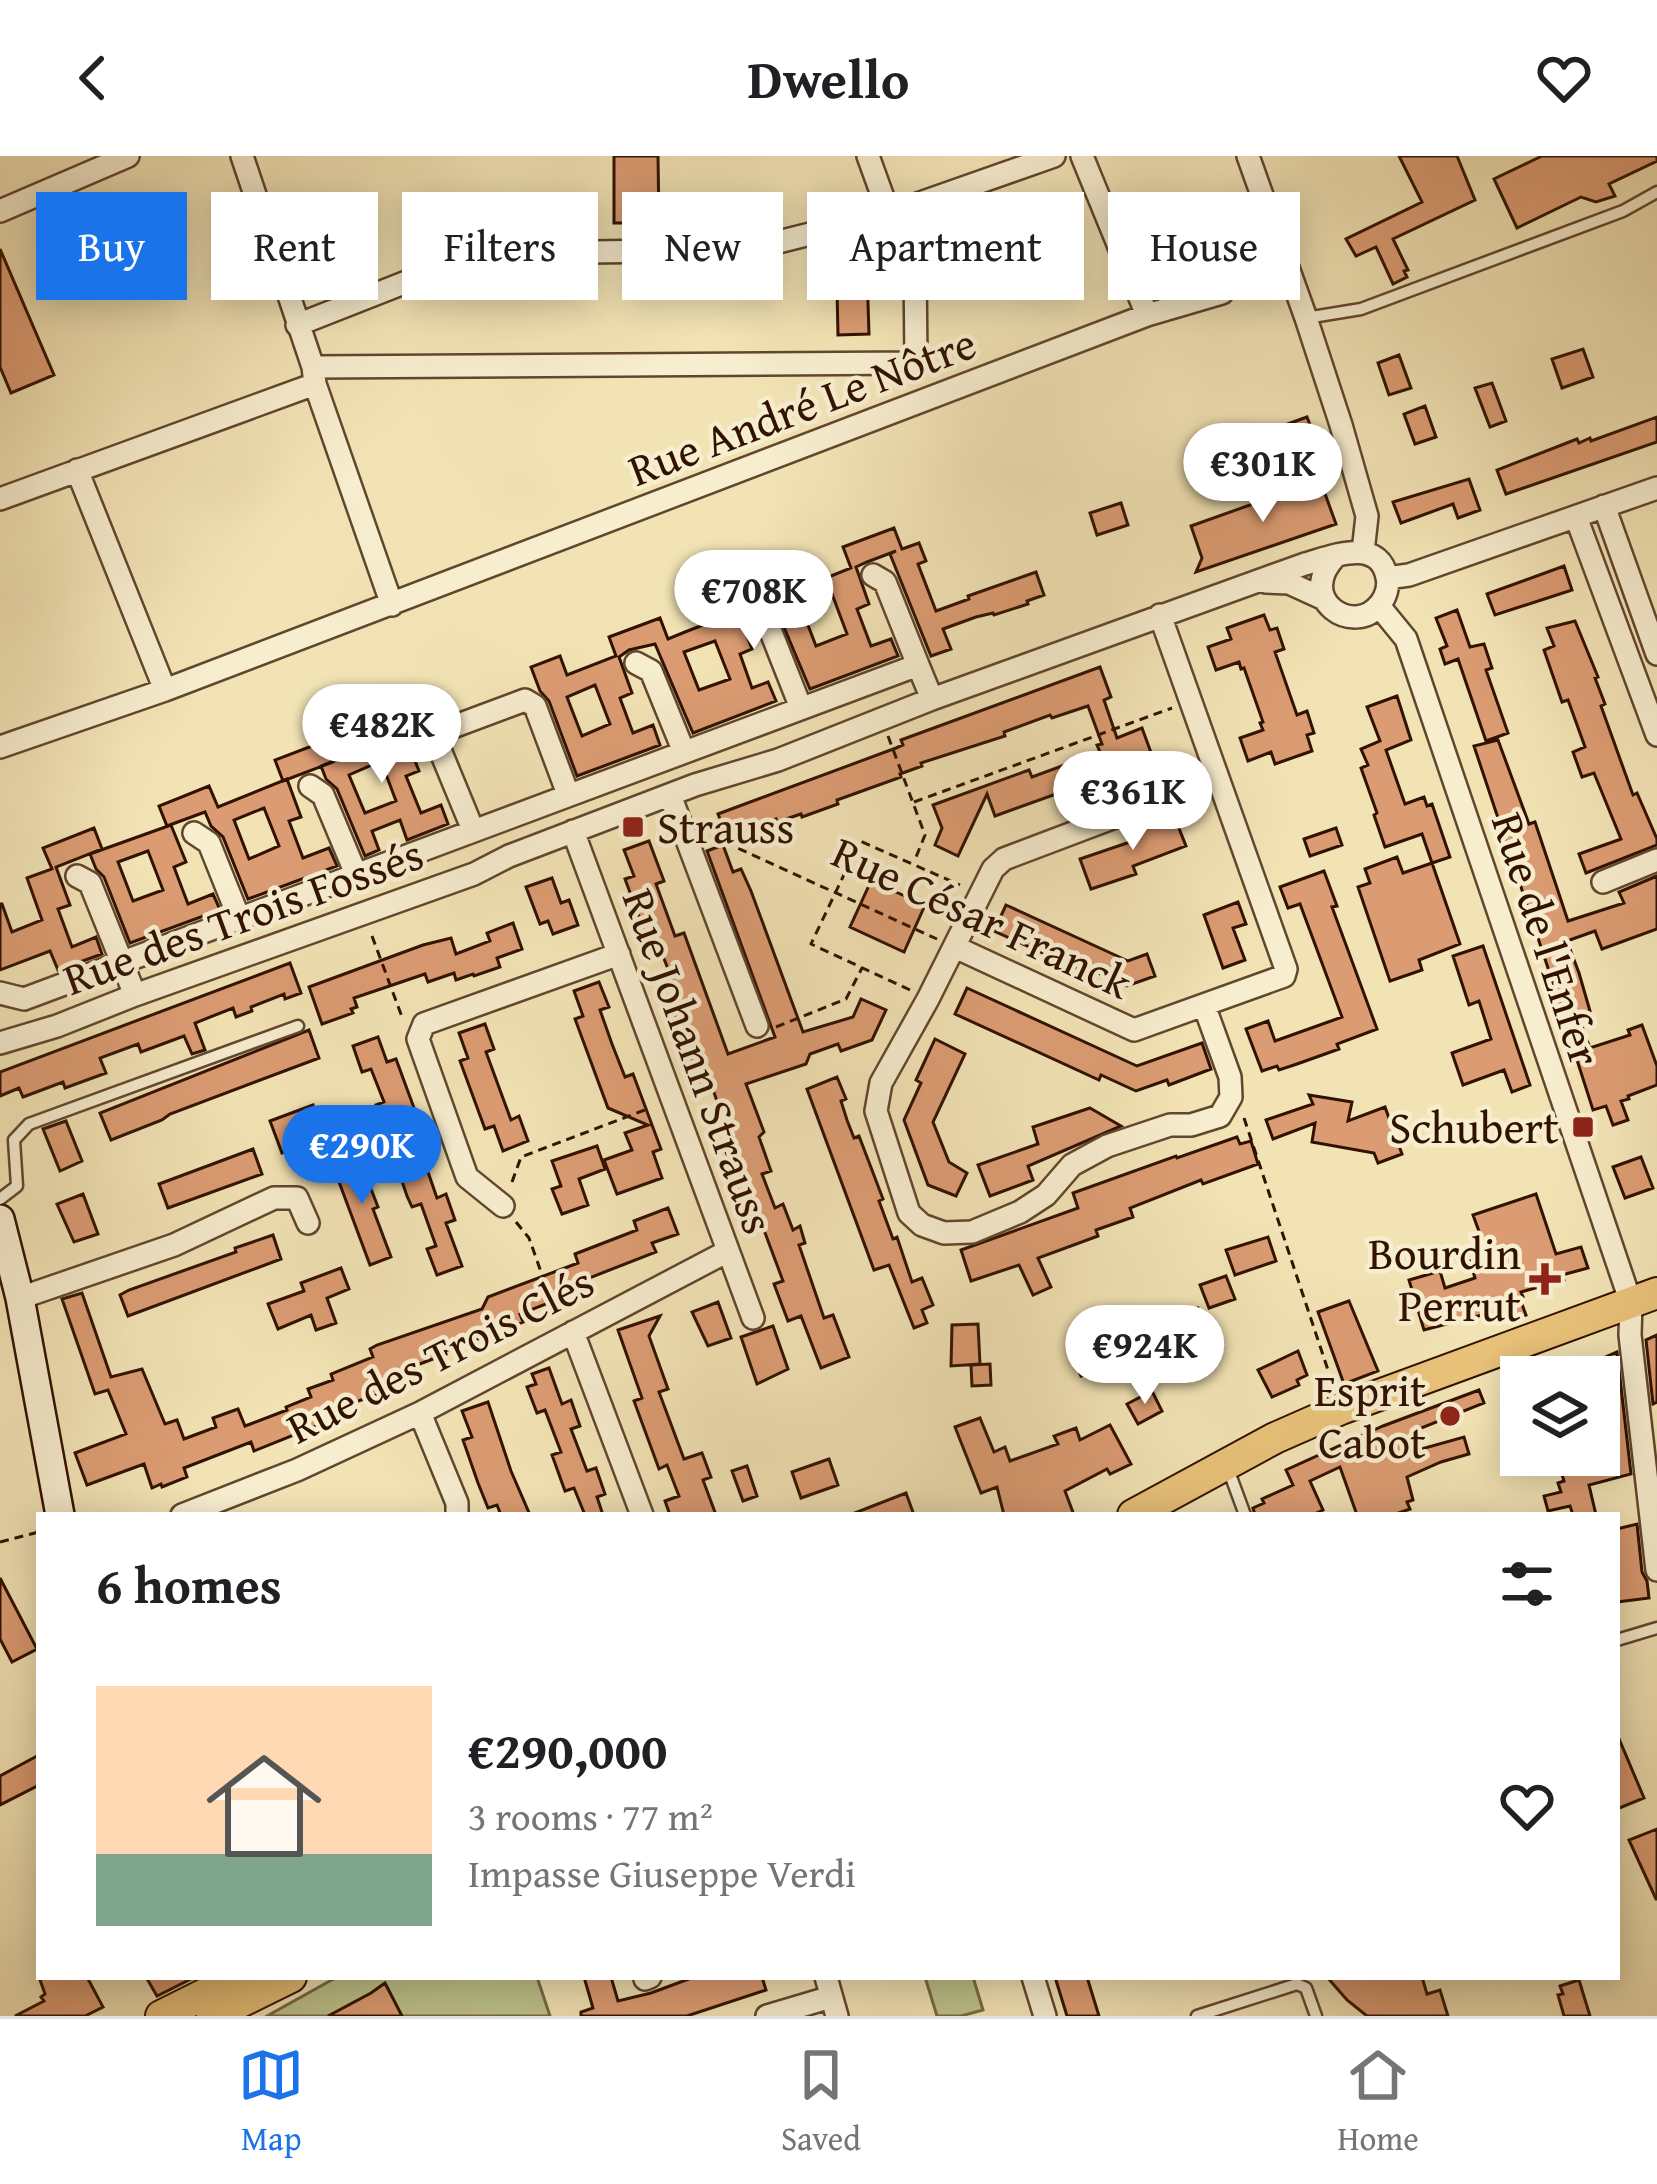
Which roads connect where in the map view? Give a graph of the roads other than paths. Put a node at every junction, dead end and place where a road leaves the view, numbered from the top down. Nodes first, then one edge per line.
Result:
1 (128, 156) edge
2 (242, 156) edge
3 (868, 156) edge
4 (1054, 156) edge
5 (1082, 156) edge
6 (1248, 156) edge
7 (881, 192) edge
8 (952, 192) edge
9 (1657, 192) edge
10 (0, 211) edge
11 (807, 235) edge
12 (915, 300) edge
13 (1198, 300) edge
14 (1147, 315) junction
15 (1306, 318) junction
16 (297, 325) junction
17 (314, 375) junction
18 (77, 470) junction
19 (1657, 488) edge
20 (0, 499) edge
21 (1604, 506) junction
22 (1576, 517) junction
23 (1363, 552) junction
24 (1336, 556) junction
25 (873, 575) dead end
26 (1387, 578) junction
27 (1253, 581) junction
28 (1324, 599) junction
29 (392, 604) junction
30 (1379, 606) junction
31 (1160, 615) junction
32 (757, 621) dead end
33 (1657, 654) edge
34 (635, 663) dead end
35 (918, 665) junction
36 (165, 690) junction
37 (932, 699) junction
38 (802, 708) junction
39 (1657, 735) edge
40 (0, 746) edge
41 (684, 752) junction
42 (1218, 778) junction
43 (310, 786) dead end
44 (568, 794) junction
45 (670, 795) junction
46 (473, 830) junction
47 (573, 831) junction
48 (194, 833) dead end
49 (1657, 860) edge
50 (356, 874) junction
51 (77, 876) dead end
52 (1603, 882) dead end
53 (239, 919) junction
54 (955, 947) junction
55 (619, 953) junction
56 (123, 962) junction
57 (0, 993) edge
58 (135, 994) junction
59 (1204, 1005) junction
60 (298, 1026) dead end
61 (758, 1026) road end
62 (0, 1043) edge
63 (0, 1199) edge
64 (503, 1206) road end
65 (0, 1219) edge
66 (308, 1222) dead end
67 (728, 1251) junction
68 (20, 1298) junction
69 (1644, 1298) edge
70 (753, 1318) dead end
71 (567, 1328) junction
72 (420, 1413) junction
73 (1226, 1463) junction
74 (59, 1512) edge
75 (190, 1512) edge
76 (458, 1512) edge
77 (641, 1512) edge
78 (1138, 1512) edge
79 (1244, 1512) edge
80 (1657, 1570) edge
81 (1657, 1628) edge
82 (1620, 1639) edge
83 (281, 1980) edge
84 (1034, 1980) edge
85 (223, 1997) edge
86 (831, 1997) edge
87 (161, 2016) edge
88 (767, 2016) edge
89 (1045, 2016) edge
90 (1197, 2016) edge
91 (1316, 2016) edge

1 - 10 street
2 - 16 street
3 - 7 street
4 - 8 street
5 - 14 street
6 - 15 street
9 - 15 lane
11 - 16 street
12 - 17 street
13 - 14 street, Rue André Le Nôtre
14 - 29 street, Rue André Le Nôtre
15 - 23 street
16 - 17 street
17 - 18 street
17 - 29 street
18 - 20 street
18 - 36 street
19 - 21 street
21 - 22 street
21 - 33 street
22 - 26 street
22 - 39 street
23 - 24 street
23 - 26 street
24 - 27 street, Rue des Trois Fossés
24 - 28 street
25 - 35 street
26 - 30 street
27 - 28 street
27 - 31 street, Rue des Trois Fossés
28 - 30 street
29 - 36 street, Rue André Le Nôtre
30 - 69 street, Rue de l'Enfer
31 - 37 street, Rue des Trois Fossés
31 - 42 street, Rue César Franck
32 - 38 street
34 - 41 street
35 - 37 street
35 - 38 street
36 - 40 street, Rue André Le Nôtre
37 - 45 street, Rue des Trois Fossés
38 - 41 street
41 - 44 street
42 - 54 street
42 - 59 street, Rue César Franck
43 - 50 street
44 - 46 street
44 - 46 street
45 - 47 street, Rue des Trois Fossés
45 - 61 street
46 - 50 street
47 - 55 street, Rue Johann Strauss
47 - 58 street, Rue des Trois Fossés
48 - 53 street
49 - 52 street
50 - 53 street
51 - 56 street
53 - 56 street
54 - 59 street, Rue César Franck
54 - 59 street
55 - 64 street
55 - 67 street, Rue Johann Strauss
56 - 57 street
56 - 58 street
58 - 62 street, Rue des Trois Fossés
60 - 63 lane
65 - 68 street
66 - 68 street
67 - 70 street, Rue Johann Strauss
67 - 71 street, Rue des Trois Clés
68 - 74 street
69 - 73 main road
69 - 80 street, Rue de l'Enfer
71 - 72 street, Rue des Trois Clés
71 - 77 street
72 - 75 street, Rue des Trois Clés
72 - 76 street
73 - 78 main road
73 - 79 lane
81 - 82 lane
83 - 85 main road
84 - 89 street
85 - 87 main road
86 - 88 street
90 - 91 lane

